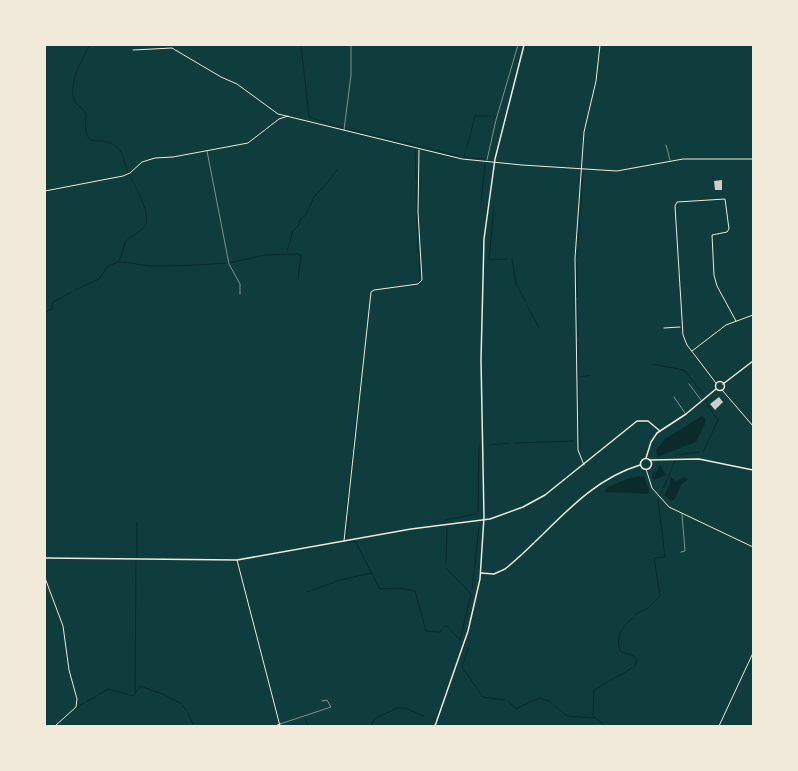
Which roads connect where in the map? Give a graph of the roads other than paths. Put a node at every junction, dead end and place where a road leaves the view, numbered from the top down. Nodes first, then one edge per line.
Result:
1 (351, 45) edge
2 (518, 45) edge
3 (524, 45) edge
4 (600, 45) edge
5 (133, 50) dead end
6 (278, 114) junction
7 (290, 116) junction
8 (279, 119) junction
9 (344, 130) junction
10 (666, 145) dead end
11 (419, 149) junction
12 (206, 151) junction
13 (753, 159) edge
14 (670, 161) junction
15 (487, 162) junction
16 (581, 169) junction
17 (45, 191) edge
18 (240, 294) dead end
19 (753, 315) edge
20 (736, 321) junction
21 (664, 328) dead end
22 (681, 328) junction
23 (692, 352) junction
24 (753, 360) edge
25 (716, 383) junction
26 (689, 384) dead end
27 (723, 384) junction
28 (716, 389) junction
29 (722, 390) junction
30 (674, 397) dead end
31 (702, 401) junction
32 (686, 414) junction
33 (753, 426) edge
34 (660, 431) junction
35 (646, 458) junction
36 (650, 460) junction
37 (659, 461) junction
38 (584, 465) junction
39 (640, 465) junction
40 (651, 465) junction
41 (646, 469) junction
42 (753, 470) edge
43 (682, 513) junction
44 (344, 541) junction
45 (753, 547) edge
46 (681, 552) dead end
47 (45, 558) edge
48 (237, 560) junction
49 (481, 573) junction
50 (45, 578) edge
51 (753, 653) edge
52 (322, 701) dead end
53 (280, 725) edge
54 (55, 726) edge
55 (275, 726) edge
56 (435, 726) edge
57 (719, 726) edge

1 - 9 lane
2 - 15 lane
3 - 49 main road
4 - 16 street
5 - 6 street
6 - 7 street
6 - 8 street
7 - 8 street
7 - 9 street
8 - 12 street
9 - 11 street
10 - 14 lane
11 - 15 street
11 - 44 street
12 - 17 street
12 - 18 lane
13 - 14 street
14 - 16 street
15 - 16 street
16 - 38 street
19 - 20 street
20 - 22 street
20 - 23 street
21 - 22 street
22 - 23 street
23 - 25 street
24 - 27 main road
25 - 27 main road
25 - 28 main road
26 - 31 lane
27 - 29 main road
28 - 29 main road
28 - 31 main road
29 - 33 street
30 - 32 lane
31 - 32 main road
32 - 34 main road
34 - 35 main road
34 - 38 main road
35 - 36 main road
35 - 39 main road
36 - 37 main road
36 - 40 main road
37 - 40 main road
37 - 42 main road
38 - 44 main road
39 - 41 main road
39 - 49 main road
40 - 41 main road
41 - 43 street
43 - 45 street
43 - 46 lane
44 - 48 main road
47 - 48 main road
48 - 53 street
49 - 56 main road
50 - 54 street
51 - 57 street
52 - 53 lane
53 - 55 street

